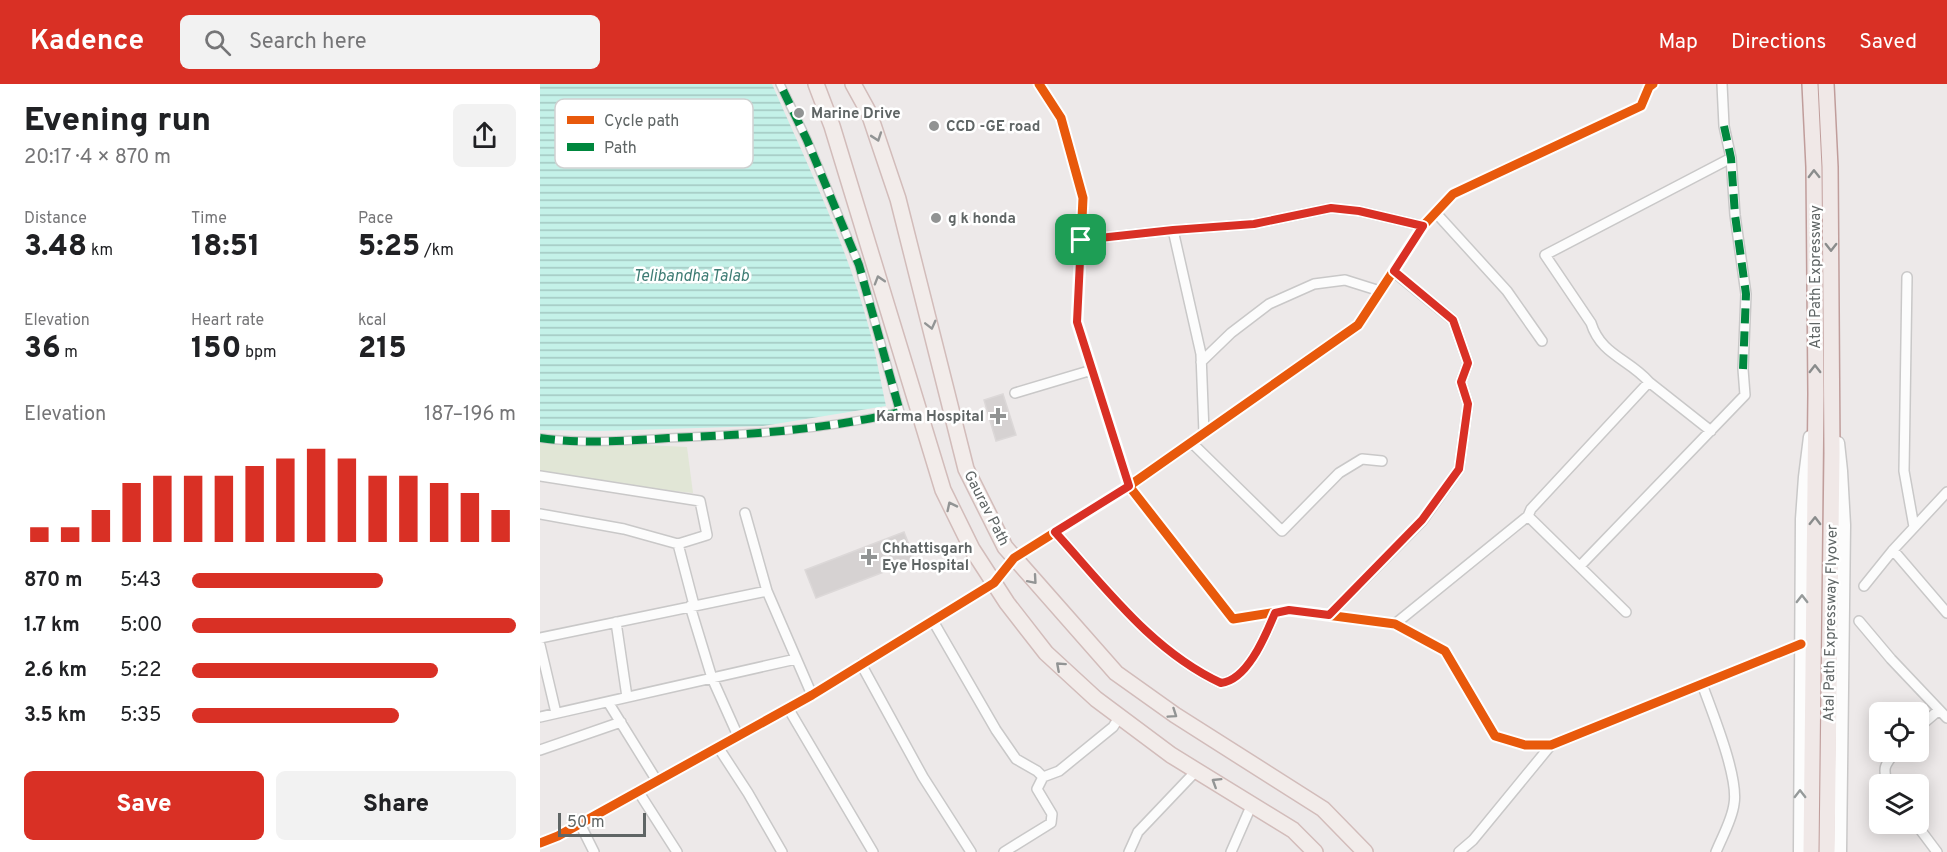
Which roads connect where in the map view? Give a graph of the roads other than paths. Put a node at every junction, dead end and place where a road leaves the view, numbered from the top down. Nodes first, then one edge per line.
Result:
1 (780, 84) edge
2 (816, 84) edge
3 (853, 84) edge
4 (1039, 84) edge
5 (1653, 84) edge
6 (1722, 84) edge
7 (1810, 84) edge
8 (1826, 84) edge
9 (1731, 158) junction
10 (1436, 213) junction
11 (1423, 226) junction
12 (1173, 230) junction
13 (1081, 240) junction
14 (1394, 271) junction
15 (1907, 277) dead end
16 (1380, 291) junction
17 (1542, 341) dead end
18 (1201, 362) junction
19 (1092, 370) junction
20 (1649, 382) junction
21 (1015, 393) dead end
22 (1816, 394) junction
23 (1831, 394) junction
24 (1712, 431) junction
25 (1204, 433) junction
26 (540, 438) edge
27 (1191, 442) junction
28 (1382, 461) dead end
29 (1815, 470) joint
30 (540, 476) edge
31 (1129, 486) junction
32 (1946, 493) edge
33 (745, 513) dead end
34 (540, 514) edge
35 (1528, 516) junction
36 (1914, 528) junction
37 (1055, 532) junction
38 (678, 544) junction
39 (1893, 550) junction
40 (1014, 558) junction
41 (1580, 566) junction
42 (994, 583) junction
43 (1864, 586) dead end
44 (766, 591) junction
45 (692, 606) junction
46 (1626, 612) dead end
47 (1275, 613) junction
48 (1947, 613) edge
49 (1329, 615) junction
50 (933, 621) junction
51 (1858, 621) dead end
52 (616, 622) junction
53 (1395, 624) junction
54 (540, 638) edge
55 (1801, 644) junction
56 (540, 645) edge
57 (796, 659) junction
58 (861, 664) junction
59 (712, 678) junction
60 (1702, 684) junction
61 (812, 695) junction
62 (627, 697) junction
63 (608, 702) junction
64 (788, 708) junction
65 (1939, 710) junction
66 (556, 713) junction
67 (1119, 716) junction
68 (540, 717) edge
69 (1947, 718) edge
70 (1929, 719) edge
71 (621, 722) junction
72 (738, 736) junction
73 (1551, 745) junction
74 (718, 747) junction
75 (540, 750) edge
76 (1197, 770) junction
77 (1043, 777) junction
78 (657, 781) junction
79 (638, 791) junction
80 (1252, 804) junction
81 (579, 824) junction
82 (1924, 834) edge
83 (540, 843) edge
84 (594, 852) edge
85 (677, 852) edge
86 (782, 852) edge
87 (873, 852) edge
88 (971, 852) edge
89 (1004, 852) edge
90 (1129, 852) edge
91 (1231, 852) edge
92 (1315, 852) edge
93 (1365, 852) edge
94 (1459, 852) edge
95 (1716, 852) edge
96 (1800, 852) edge
97 (1811, 852) edge
98 (1827, 852) edge
99 (1840, 852) edge
100 (1938, 852) edge

1 - 26 street
42 -> 2 main road
3 -> 40 main road, Gaurav Path
4 - 13 street
5 - 10 street
6 - 9 street
22 -> 7 highway, Atal Path Expressway
8 -> 23 highway, Atal Path Expressway
9 - 20 street
9 - 24 street
10 - 11 street
10 - 17 street
11 - 12 street
11 - 14 street
12 - 13 street
12 - 18 street
13 - 19 street
14 - 16 street
14 - 49 street
15 - 36 street
16 - 18 street
16 - 25 street
18 - 25 street
19 - 21 street
19 - 31 street
20 - 24 street
20 - 35 street
22 - 29 highway, Atal Path Expressway
55 -> 22 street
23 - 98 highway, Atal Path Expressway Flyover
23 - 99 street
24 - 41 street
25 - 27 street
27 - 28 street
27 - 31 street
97 -> 29 highway, Atal Path Expressway Flyover
30 - 38 street
31 - 37 street
31 - 47 street
32 - 36 street
33 - 44 street
34 - 38 street
35 - 41 street
35 - 53 street
36 - 39 street
37 - 40 street
37 - 47 street
38 - 45 street
39 - 43 street
39 - 48 street
40 - 42 street
40 -> 93 main road, Gaurav Path
41 - 46 street
42 - 50 street
67 -> 42 main road
44 - 45 street
44 - 57 street
45 - 52 street
45 - 59 street
47 - 49 street
49 - 53 street
50 - 58 street
50 - 77 street
51 - 65 street
52 - 54 street
52 - 62 street
53 - 73 street
55 - 60 street
96 -> 55 street
56 - 66 street
57 - 59 street
57 - 61 street
58 - 61 street
58 - 88 street
59 - 62 street
59 - 72 street
60 - 73 street
60 - 95 street
61 - 64 street
62 - 63 street
63 - 66 street
63 - 71 street
64 - 72 street
64 - 87 street
65 - 69 street
65 - 70 street
66 - 68 street
67 - 76 main road
67 - 77 street
71 - 75 street
71 - 78 street
72 - 74 street
73 - 94 street
74 - 78 street
74 - 86 street
80 -> 76 main road
76 - 90 street
77 - 89 street
78 - 79 street
79 - 81 street
79 - 85 street
80 - 91 street
80 - 92 main road
81 - 83 street
81 - 84 street
82 - 100 street

